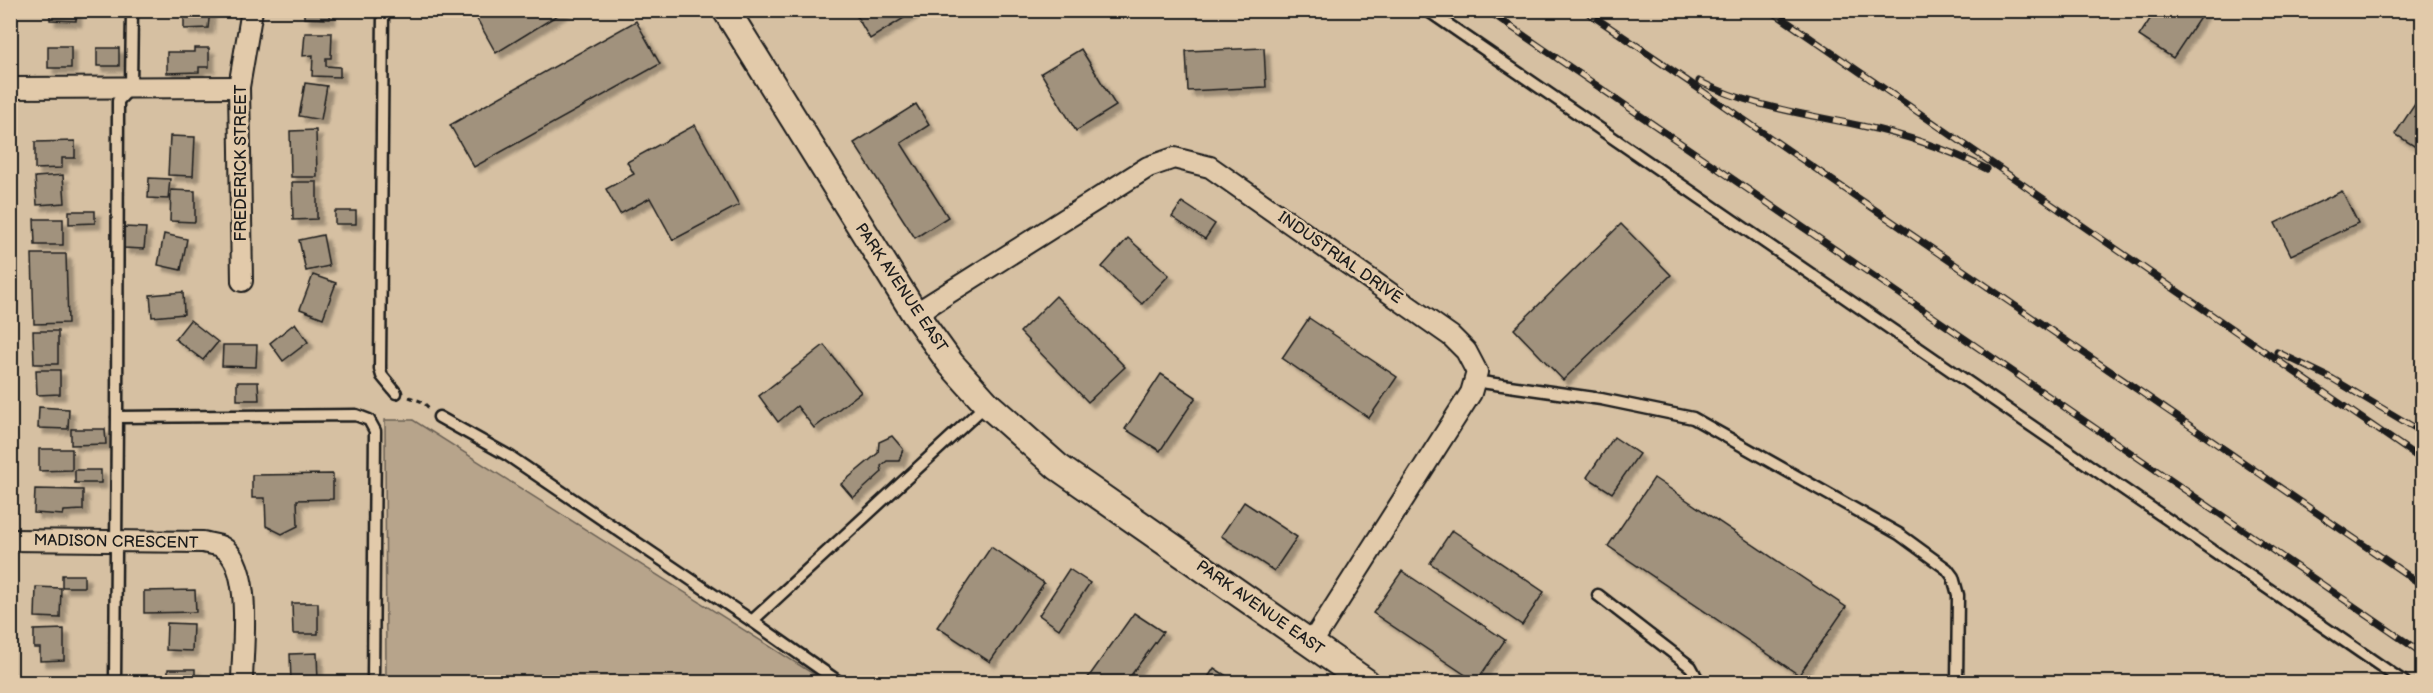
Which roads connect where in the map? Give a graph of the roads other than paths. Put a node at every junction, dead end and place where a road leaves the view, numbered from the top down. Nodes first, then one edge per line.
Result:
1 (132, 10) edge
2 (252, 10) edge
3 (383, 10) edge
4 (726, 10) edge
5 (1427, 10) edge
6 (130, 87) junction
7 (239, 87) junction
8 (10, 88) edge
9 (242, 281) dead end
10 (915, 314) junction
11 (1474, 381) junction
12 (396, 393) dead end
13 (987, 404) junction
14 (117, 417) junction
15 (439, 417) dead end
16 (10, 540) edge
17 (115, 541) junction
18 (1598, 595) dead end
19 (752, 621) junction
20 (1311, 644) junction
21 (115, 682) edge
22 (242, 682) edge
23 (373, 682) edge
24 (839, 682) edge
25 (1366, 682) edge
26 (1699, 682) edge
27 (1957, 682) edge
28 (2404, 682) edge

1 - 6 lane
2 - 7 street, FREDERICK STREET
3 - 12 lane
4 - 10 street, PARK AVENUE EAST
5 - 28 lane
6 - 7 street
6 - 8 street
6 - 14 lane
7 - 9 street, FREDERICK STREET
10 - 11 street, INDUSTRIAL DRIVE
10 - 13 street, PARK AVENUE EAST
11 - 20 street
11 - 27 lane
13 - 19 lane
13 - 20 street, PARK AVENUE EAST
14 - 17 lane
14 - 23 lane
15 - 19 lane
16 - 17 street, MADISON CRESCENT
17 - 21 lane
17 - 22 street, MADISON CRESCENT
18 - 26 lane
19 - 24 lane
20 - 25 street, PARK AVENUE EAST

